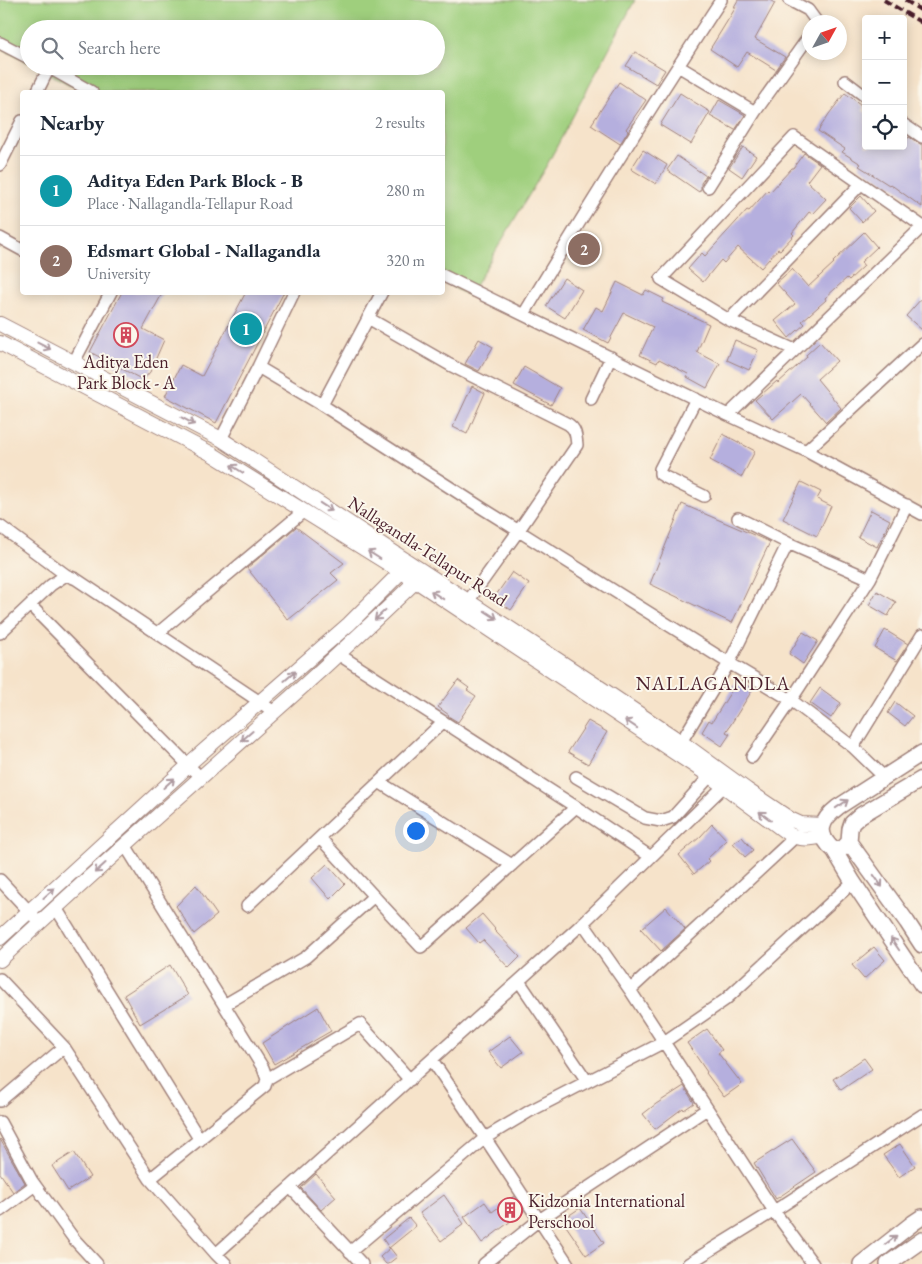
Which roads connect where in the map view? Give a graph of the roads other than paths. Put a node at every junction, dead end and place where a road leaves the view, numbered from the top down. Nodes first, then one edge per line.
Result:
1 (721, 0) edge
2 (789, 0) edge
3 (811, 15) edge
4 (0, 43) edge
5 (802, 46) edge
6 (20, 53) edge
7 (678, 66) junction
8 (44, 75) edge
9 (62, 75) edge
10 (845, 82) dead end
11 (38, 90) edge
12 (88, 90) edge
13 (862, 94) edge
14 (755, 112) junction
15 (20, 125) edge
16 (907, 127) edge
17 (922, 137) edge
18 (0, 166) edge
19 (861, 184) junction
20 (708, 187) dead end
21 (922, 226) edge
22 (0, 238) edge
23 (20, 249) edge
24 (445, 276) edge
25 (109, 295) edge
26 (293, 295) edge
27 (380, 295) edge
28 (524, 314) junction
29 (368, 318) junction
30 (729, 320) junction
31 (0, 324) edge
32 (0, 343) edge
33 (922, 344) edge
34 (795, 350) junction
35 (612, 357) junction
36 (74, 362) junction
37 (258, 367) junction
38 (591, 398) dead end
39 (696, 399) junction
40 (322, 405) junction
41 (728, 415) junction
42 (221, 439) junction
43 (806, 451) junction
44 (704, 496) dead end
45 (907, 505) junction
46 (304, 511) junction
47 (922, 514) edge
48 (738, 518) dead end
49 (0, 526) edge
50 (519, 530) junction
51 (788, 543) junction
52 (401, 572) junction
53 (66, 574) junction
54 (870, 579) junction
55 (416, 581) junction
56 (469, 600) junction
57 (30, 605) junction
58 (0, 633) edge
59 (158, 633) junction
60 (922, 635) edge
61 (338, 654) junction
62 (729, 663) junction
63 (605, 698) junction
64 (791, 700) junction
65 (260, 702) junction
66 (274, 712) junction
67 (443, 722) junction
68 (681, 742) junction
69 (853, 747) junction
70 (922, 753) edge
71 (752, 756) dead end
72 (188, 766) junction
73 (710, 776) junction
74 (200, 777) junction
75 (576, 777) dead end
76 (884, 777) junction
77 (922, 779) edge
78 (379, 782) junction
79 (724, 786) junction
80 (576, 807) junction
81 (823, 830) junction
82 (795, 837) junction
83 (320, 838) junction
84 (849, 842) junction
85 (125, 845) junction
86 (834, 850) junction
87 (651, 857) junction
88 (512, 865) junction
89 (0, 880) edge
90 (853, 882) junction
91 (374, 896) junction
92 (247, 906) dead end
93 (56, 908) junction
94 (29, 911) junction
95 (39, 922) junction
96 (583, 923) junction
97 (0, 938) edge
98 (922, 945) edge
99 (0, 960) edge
100 (0, 979) edge
101 (519, 981) junction
102 (922, 985) edge
103 (630, 990) junction
104 (224, 1005) junction
105 (664, 1042) junction
106 (64, 1047) junction
107 (432, 1060) junction
108 (268, 1079) junction
109 (410, 1080) junction
110 (587, 1081) junction
111 (0, 1101) edge
112 (707, 1109) junction
113 (922, 1115) edge
114 (0, 1122) edge
115 (485, 1138) junction
116 (200, 1140) junction
117 (150, 1179) junction
118 (35, 1185) junction
119 (290, 1187) junction
120 (0, 1211) edge
121 (774, 1211) junction
122 (922, 1217) edge
123 (539, 1220) junction
124 (922, 1240) edge
125 (350, 1252) junction
126 (216, 1254) junction
127 (97, 1264) edge
128 (226, 1264) edge
129 (362, 1264) edge
130 (484, 1264) edge
131 (568, 1264) edge
132 (688, 1264) edge
133 (813, 1264) edge
134 (861, 1264) edge
135 (888, 1264) edge

1 - 7 street
2 - 3 street
4 - 6 street
5 - 14 street
7 - 14 street
7 - 28 street
8 - 11 street
9 - 12 street
10 - 13 street
14 - 20 street
15 - 18 street
16 - 17 street
19 - 21 street
19 - 30 street
19 - 30 street
21 - 34 street
22 - 23 street
24 - 28 street
25 - 36 street
26 - 37 street
27 - 29 street
28 - 35 street
29 - 40 street
29 - 50 street
30 - 34 street
31 -> 36 street, Nallagandla-Tellapur Road
46 -> 32 street, Nallagandla-Tellapur Road
33 - 43 street
34 - 41 street
35 - 38 street
35 - 39 street
36 -> 42 street, Nallagandla-Tellapur Road
37 - 40 street
37 - 42 street
39 - 41 street
39 - 44 street
40 - 50 street
41 - 43 street
42 -> 56 street, Nallagandla-Tellapur Road
43 - 45 street
45 - 47 street
45 - 54 street
52 -> 46 street, Nallagandla-Tellapur Road
46 - 59 street
48 - 51 street
49 - 53 street
50 - 56 street
50 - 62 street
51 - 54 street
51 - 62 street
52 - 55 street, Nallagandla-Tellapur Road
65 -> 52 street
53 - 57 street
53 - 59 street
54 - 64 street
55 -> 61 street
63 -> 55 street, Nallagandla-Tellapur Road
56 -> 63 street, Nallagandla-Tellapur Road
57 - 58 street
57 - 72 street
59 - 65 street
60 - 69 street
61 - 66 street
61 - 67 street
62 - 64 street
62 - 68 street
63 - 68 street, Nallagandla-Tellapur Road
73 -> 63 street, Nallagandla-Tellapur Road
64 - 69 street
64 - 71 street
65 - 66 street
65 - 72 street
66 -> 74 street
67 - 78 street
67 - 80 street
68 - 81 street, Nallagandla-Tellapur Road
69 - 76 street
70 - 76 main road
72 - 74 street
94 -> 72 street
73 - 75 street
73 - 79 street, Nallagandla-Tellapur Road
74 - 85 street
81 -> 76 main road
77 - 84 main road
78 - 83 street
78 - 88 street
82 -> 79 street, Nallagandla-Tellapur Road
79 - 87 street
80 - 87 street
80 - 88 street
81 - 82 street
81 - 86 main road
82 - 103 street
83 - 91 street
83 - 92 street
84 - 86 main road
84 -> 98 main road
85 -> 93 street
85 - 104 street
86 - 90 main road
87 - 96 street
88 - 91 street
89 - 94 street
102 -> 90 main road
90 - 105 street
91 - 104 street
93 - 95 street
93 - 116 street
94 - 95 street
94 - 97 street
95 - 99 street
96 - 101 street
96 - 103 street
100 - 106 street
101 - 107 street
101 - 110 street
103 - 105 street
104 - 108 street
105 - 110 street
105 - 112 street
106 - 111 street
106 - 117 street
107 - 109 street
107 - 115 street
108 - 109 street
108 - 116 street
109 - 119 street
110 - 115 street
112 - 121 street
112 - 123 street
113 - 121 street
114 - 118 street
115 - 123 street
115 - 125 street
116 - 117 street
117 - 126 street
118 - 120 street
118 - 127 street
119 - 125 street
119 - 126 street
121 - 132 street
121 - 133 street
134 -> 122 main road
123 - 130 street
123 - 131 street
124 - 135 main road
125 - 129 street
126 - 128 street

